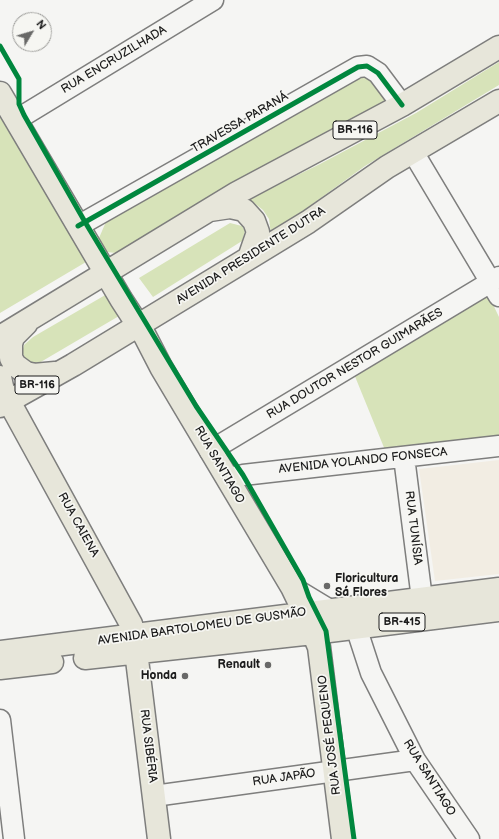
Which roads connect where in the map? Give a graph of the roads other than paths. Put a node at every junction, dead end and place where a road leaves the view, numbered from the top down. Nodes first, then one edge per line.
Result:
1 (213, 0) edge
2 (499, 47) edge
3 (0, 93) edge
4 (499, 101) edge
5 (402, 105) junction
6 (16, 120) junction
7 (413, 152) junction
8 (209, 210) junction
9 (78, 226) junction
10 (248, 258) junction
11 (106, 272) junction
12 (497, 285) edge
13 (138, 325) junction
14 (6, 337) edge
15 (0, 357) edge
16 (73, 365) junction
17 (2, 392) edge
18 (499, 446) edge
19 (210, 451) junction
20 (404, 457) junction
21 (227, 478) junction
22 (292, 587) junction
23 (499, 589) edge
24 (422, 599) junction
25 (330, 610) junction
26 (499, 610) edge
27 (307, 627) junction
28 (356, 627) junction
29 (135, 644) junction
30 (0, 652) edge
31 (0, 668) edge
32 (0, 720) edge
33 (415, 760) junction
34 (334, 771) junction
35 (154, 796) junction
36 (14, 839) edge
37 (159, 839) edge
38 (343, 839) edge
39 (469, 839) edge

1 - 6 street, RUA ENCRUZILHADA
2 - 5 main road, BR-116
3 - 6 main road, RUA SANTIAGO
4 - 7 main road, AVENIDA PRESIDENTE DUTRA / BR-116
5 - 8 main road, BR-116
5 - 9 street, TRAVESSA PARANÁ
6 - 9 main road, RUA SANTIAGO
7 - 10 main road, AVENIDA PRESIDENTE DUTRA / BR-116
7 - 12 street
8 - 10 main road
8 - 11 main road, BR-116
9 - 11 main road, RUA SANTIAGO
10 - 13 main road, AVENIDA PRESIDENTE DUTRA / BR-116
11 - 13 main road, RUA SANTIAGO
11 - 14 main road, BR-116
12 - 19 street, RUA DOUTOR NESTOR GUIMARÃES
13 - 16 main road, AVENIDA PRESIDENTE DUTRA / BR-116
13 - 19 main road, RUA SANTIAGO
14 - 15 main road
14 - 16 main road
16 - 17 main road, AVENIDA PRESIDENTE DUTRA / BR-116
17 - 29 main road, RUA CAIENA
18 - 20 street, AVENIDA YOLANDO FONSECA
19 - 21 main road, RUA SANTIAGO
20 - 21 street, AVENIDA YOLANDO FONSECA
20 - 24 street, RUA TUNÍSIA
21 - 22 main road, RUA SANTIAGO
22 - 25 street
22 - 27 main road, RUA SANTIAGO
23 - 24 main road, AVENIDA BARTOLOMEU DE GUSMÃO
24 - 25 main road, AVENIDA BARTOLOMEU DE GUSMÃO
25 - 27 main road, AVENIDA BARTOLOMEU DE GUSMÃO
26 - 28 main road, AVENIDA BARTOLOMEU DE GUSMÃO / BR-415
27 - 28 main road, AVENIDA BARTOLOMEU DE GUSMÃO / BR-415
27 - 29 main road, AVENIDA BARTOLOMEU DE GUSMÃO
27 - 34 main road, RUA JOSÉ PEQUENO
28 - 33 street, RUA SANTIAGO
29 - 30 main road, AVENIDA BARTOLOMEU DE GUSMÃO
29 - 31 main road, AVENIDA BARTOLOMEU DE GUSMÃO
29 - 35 main road, RUA SIBÉRIA
32 - 36 street
33 - 34 street, RUA JAPÃO
33 - 39 street, RUA SANTIAGO
34 - 35 street, RUA JAPÃO
34 - 38 main road, RUA JOSÉ PEQUENO
35 - 37 main road, RUA SIBÉRIA

